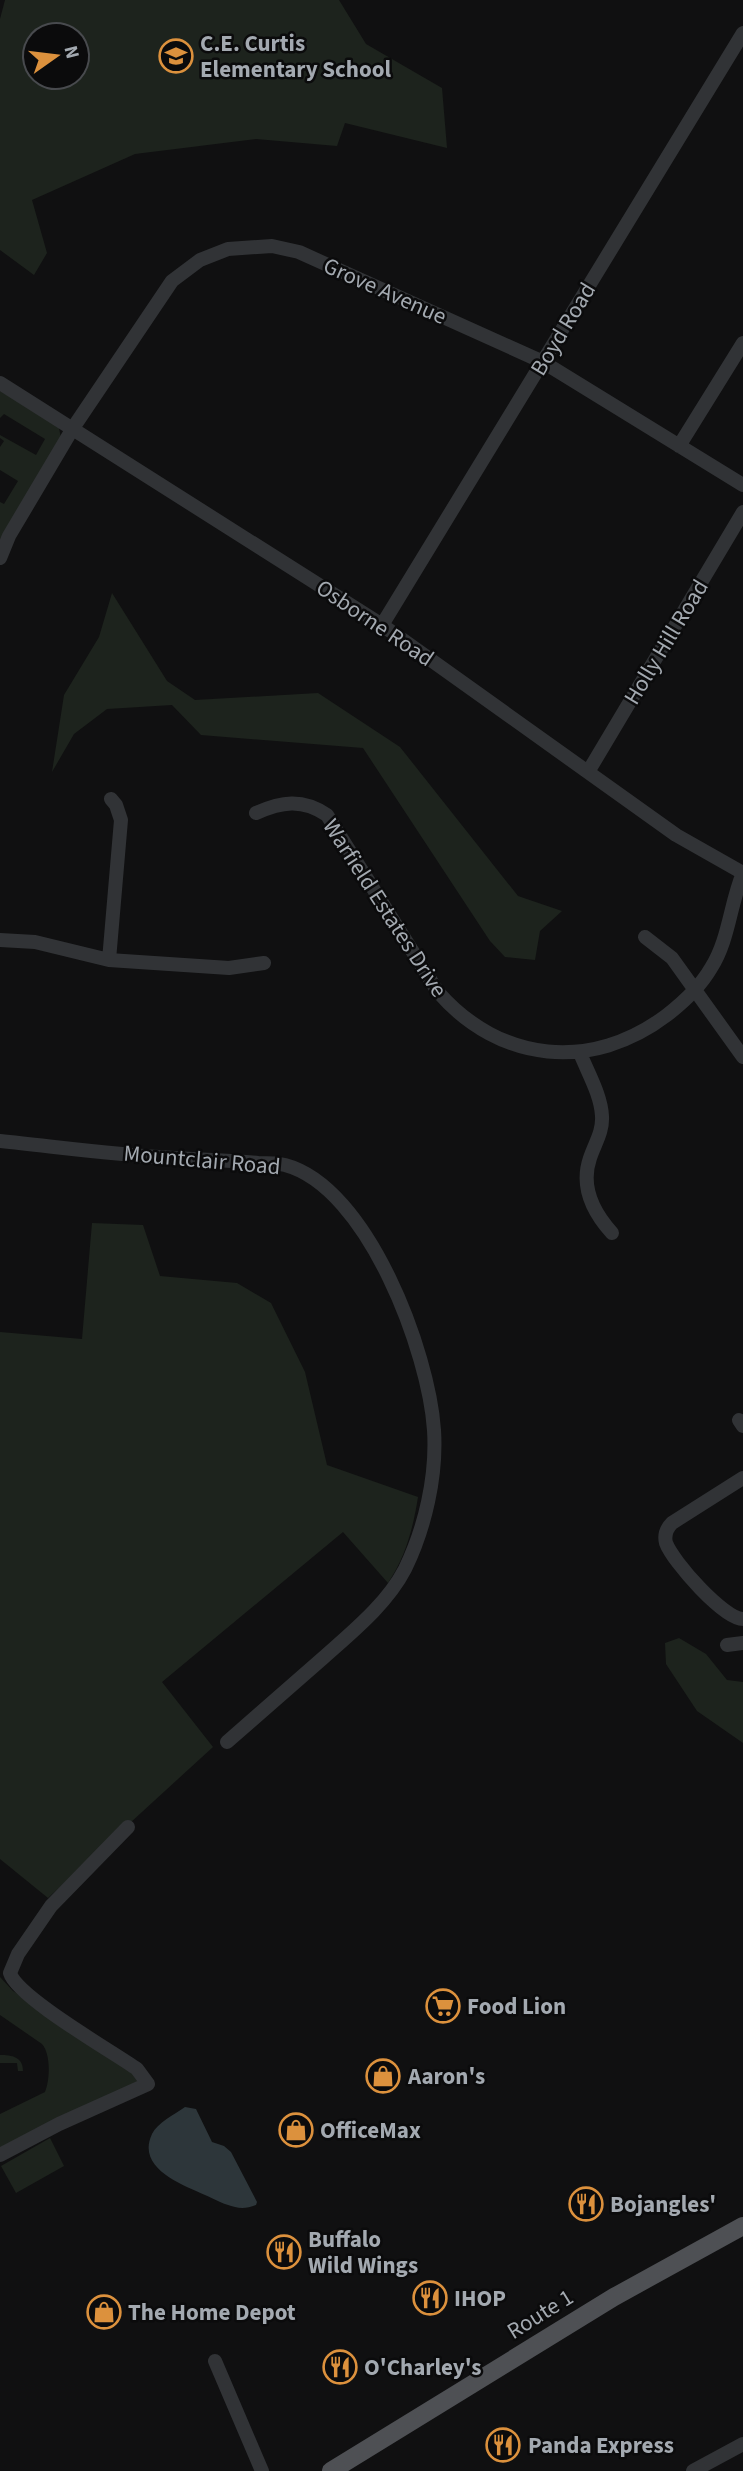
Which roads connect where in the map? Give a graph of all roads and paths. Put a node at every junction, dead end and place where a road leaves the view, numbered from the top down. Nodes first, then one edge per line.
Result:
1 (743, 33) edge
2 (743, 343) edge
3 (543, 362) junction
4 (0, 383) edge
5 (74, 428) junction
6 (679, 446) junction
7 (743, 485) edge
8 (743, 512) edge
9 (0, 558) edge
10 (382, 625) junction
11 (588, 772) junction
12 (111, 799) dead end
13 (256, 813) dead end
14 (743, 873) edge
15 (645, 937) dead end
16 (0, 940) edge
17 (109, 960) junction
18 (264, 963) dead end
19 (696, 989) junction
20 (580, 1053) junction
21 (743, 1057) edge
22 (0, 1142) edge
23 (612, 1233) dead end
24 (743, 1478) edge
25 (743, 1619) edge
26 (743, 1643) edge
27 (727, 1645) dead end
28 (227, 1742) dead end
29 (128, 1827) dead end
30 (0, 2155) edge
31 (743, 2226) edge
32 (215, 2361) dead end
33 (743, 2444) edge
34 (262, 2471) edge
35 (331, 2471) edge
36 (693, 2471) edge

1 - 3 street, Boyd Road
2 - 6 street
3 - 5 street, Grove Avenue
3 - 6 street, Grove Avenue
3 - 10 street, Boyd Road
4 - 5 street, Osborne Road
5 - 9 street, Grove Avenue
5 - 10 street, Osborne Road
6 - 7 street, Grove Avenue
8 - 11 street, Holly Hill Road
10 - 11 street, Osborne Road
11 - 14 street, Osborne Road
12 - 17 street
13 - 20 street, Warfield Estates Drive
14 - 19 street, Warfield Estates Drive
15 - 19 street
16 - 17 street
17 - 18 street
19 - 20 street, Warfield Estates Drive
19 - 21 street
20 - 23 street
22 - 28 street, Mountclair Road
24 - 25 street
26 - 27 street
29 - 30 street
31 - 35 main road, Route 1
32 - 34 street
33 - 36 street

